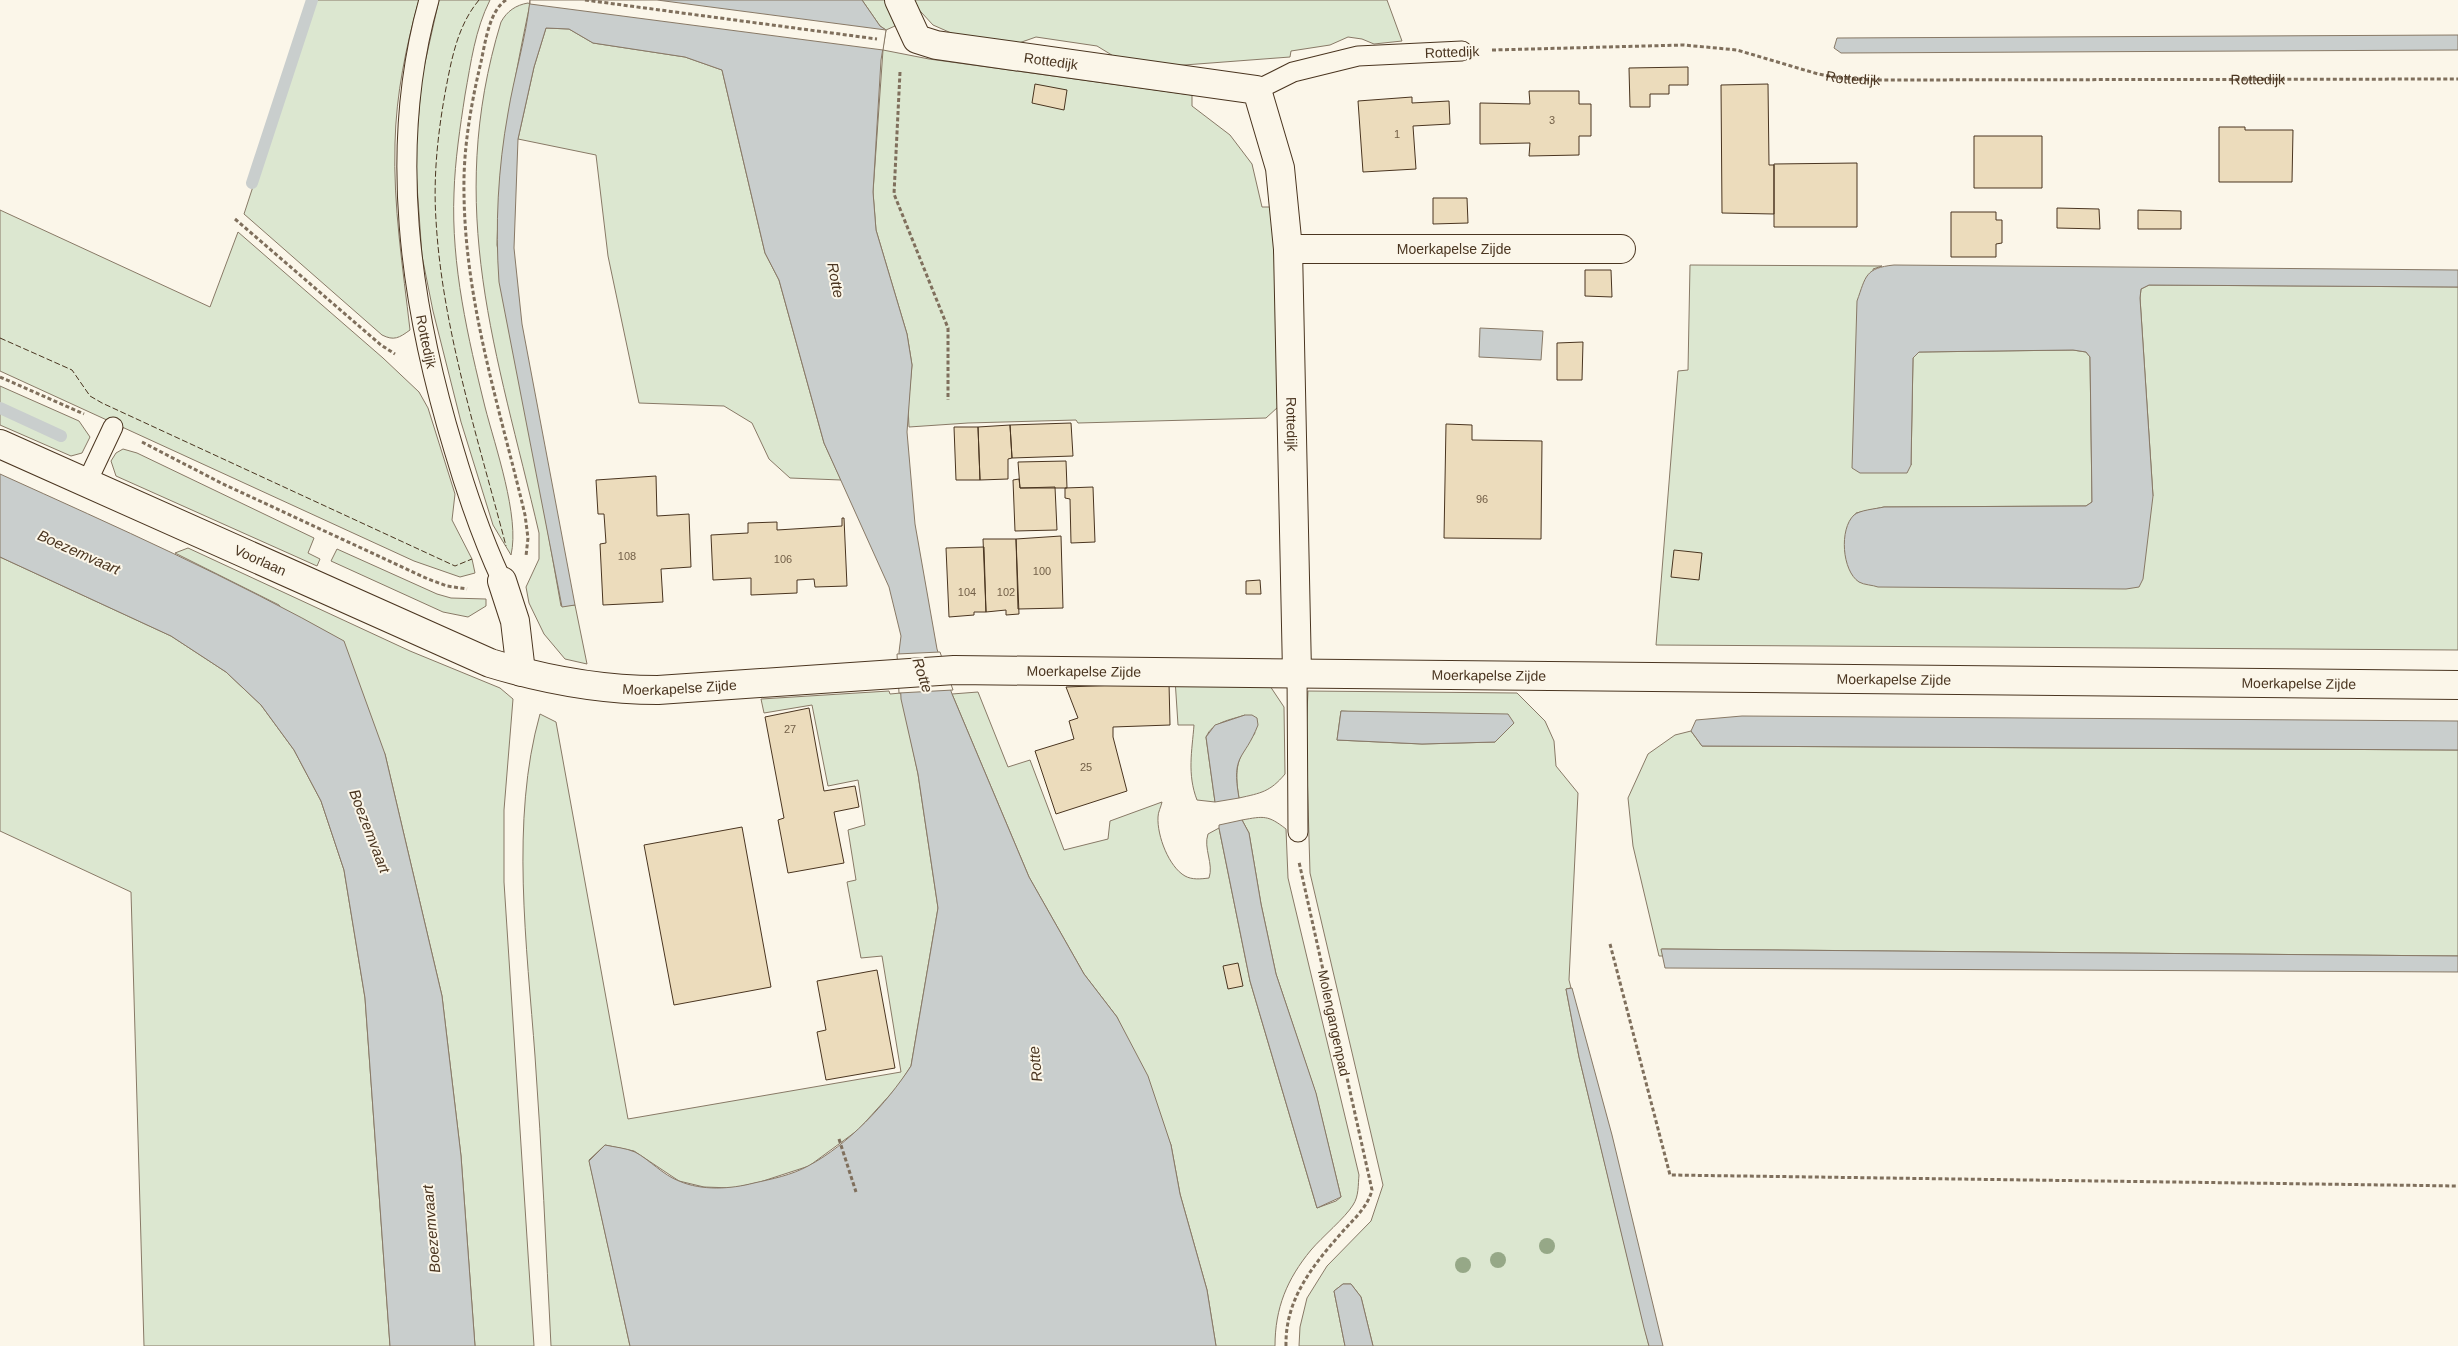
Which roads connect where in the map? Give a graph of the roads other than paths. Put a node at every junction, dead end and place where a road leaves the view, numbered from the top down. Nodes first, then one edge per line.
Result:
1 (429, 0) edge
2 (899, 0) edge
3 (1462, 51) road end
4 (1257, 90) junction
5 (1288, 249) junction
6 (1621, 249) dead end
7 (113, 427) road end
8 (0, 444) edge
9 (88, 482) junction
10 (502, 580) joint
11 (521, 672) junction
12 (1297, 672) junction
13 (2458, 685) edge
14 (1298, 832) road end

1 - 10 lane, Rottedijk
2 - 4 street, Rottedijk
3 - 4 lane, Rottedijk
4 - 5 street, Rottedijk
5 - 6 street, Moerkapelse Zijde
5 - 12 street, Rottedijk
7 - 9 lane
8 - 9 street, Voorlaan
9 - 11 street, Voorlaan
10 - 11 street, Rottedijk
11 - 12 street, Moerkapelse Zijde
12 - 13 street, Moerkapelse Zijde
12 - 14 lane

